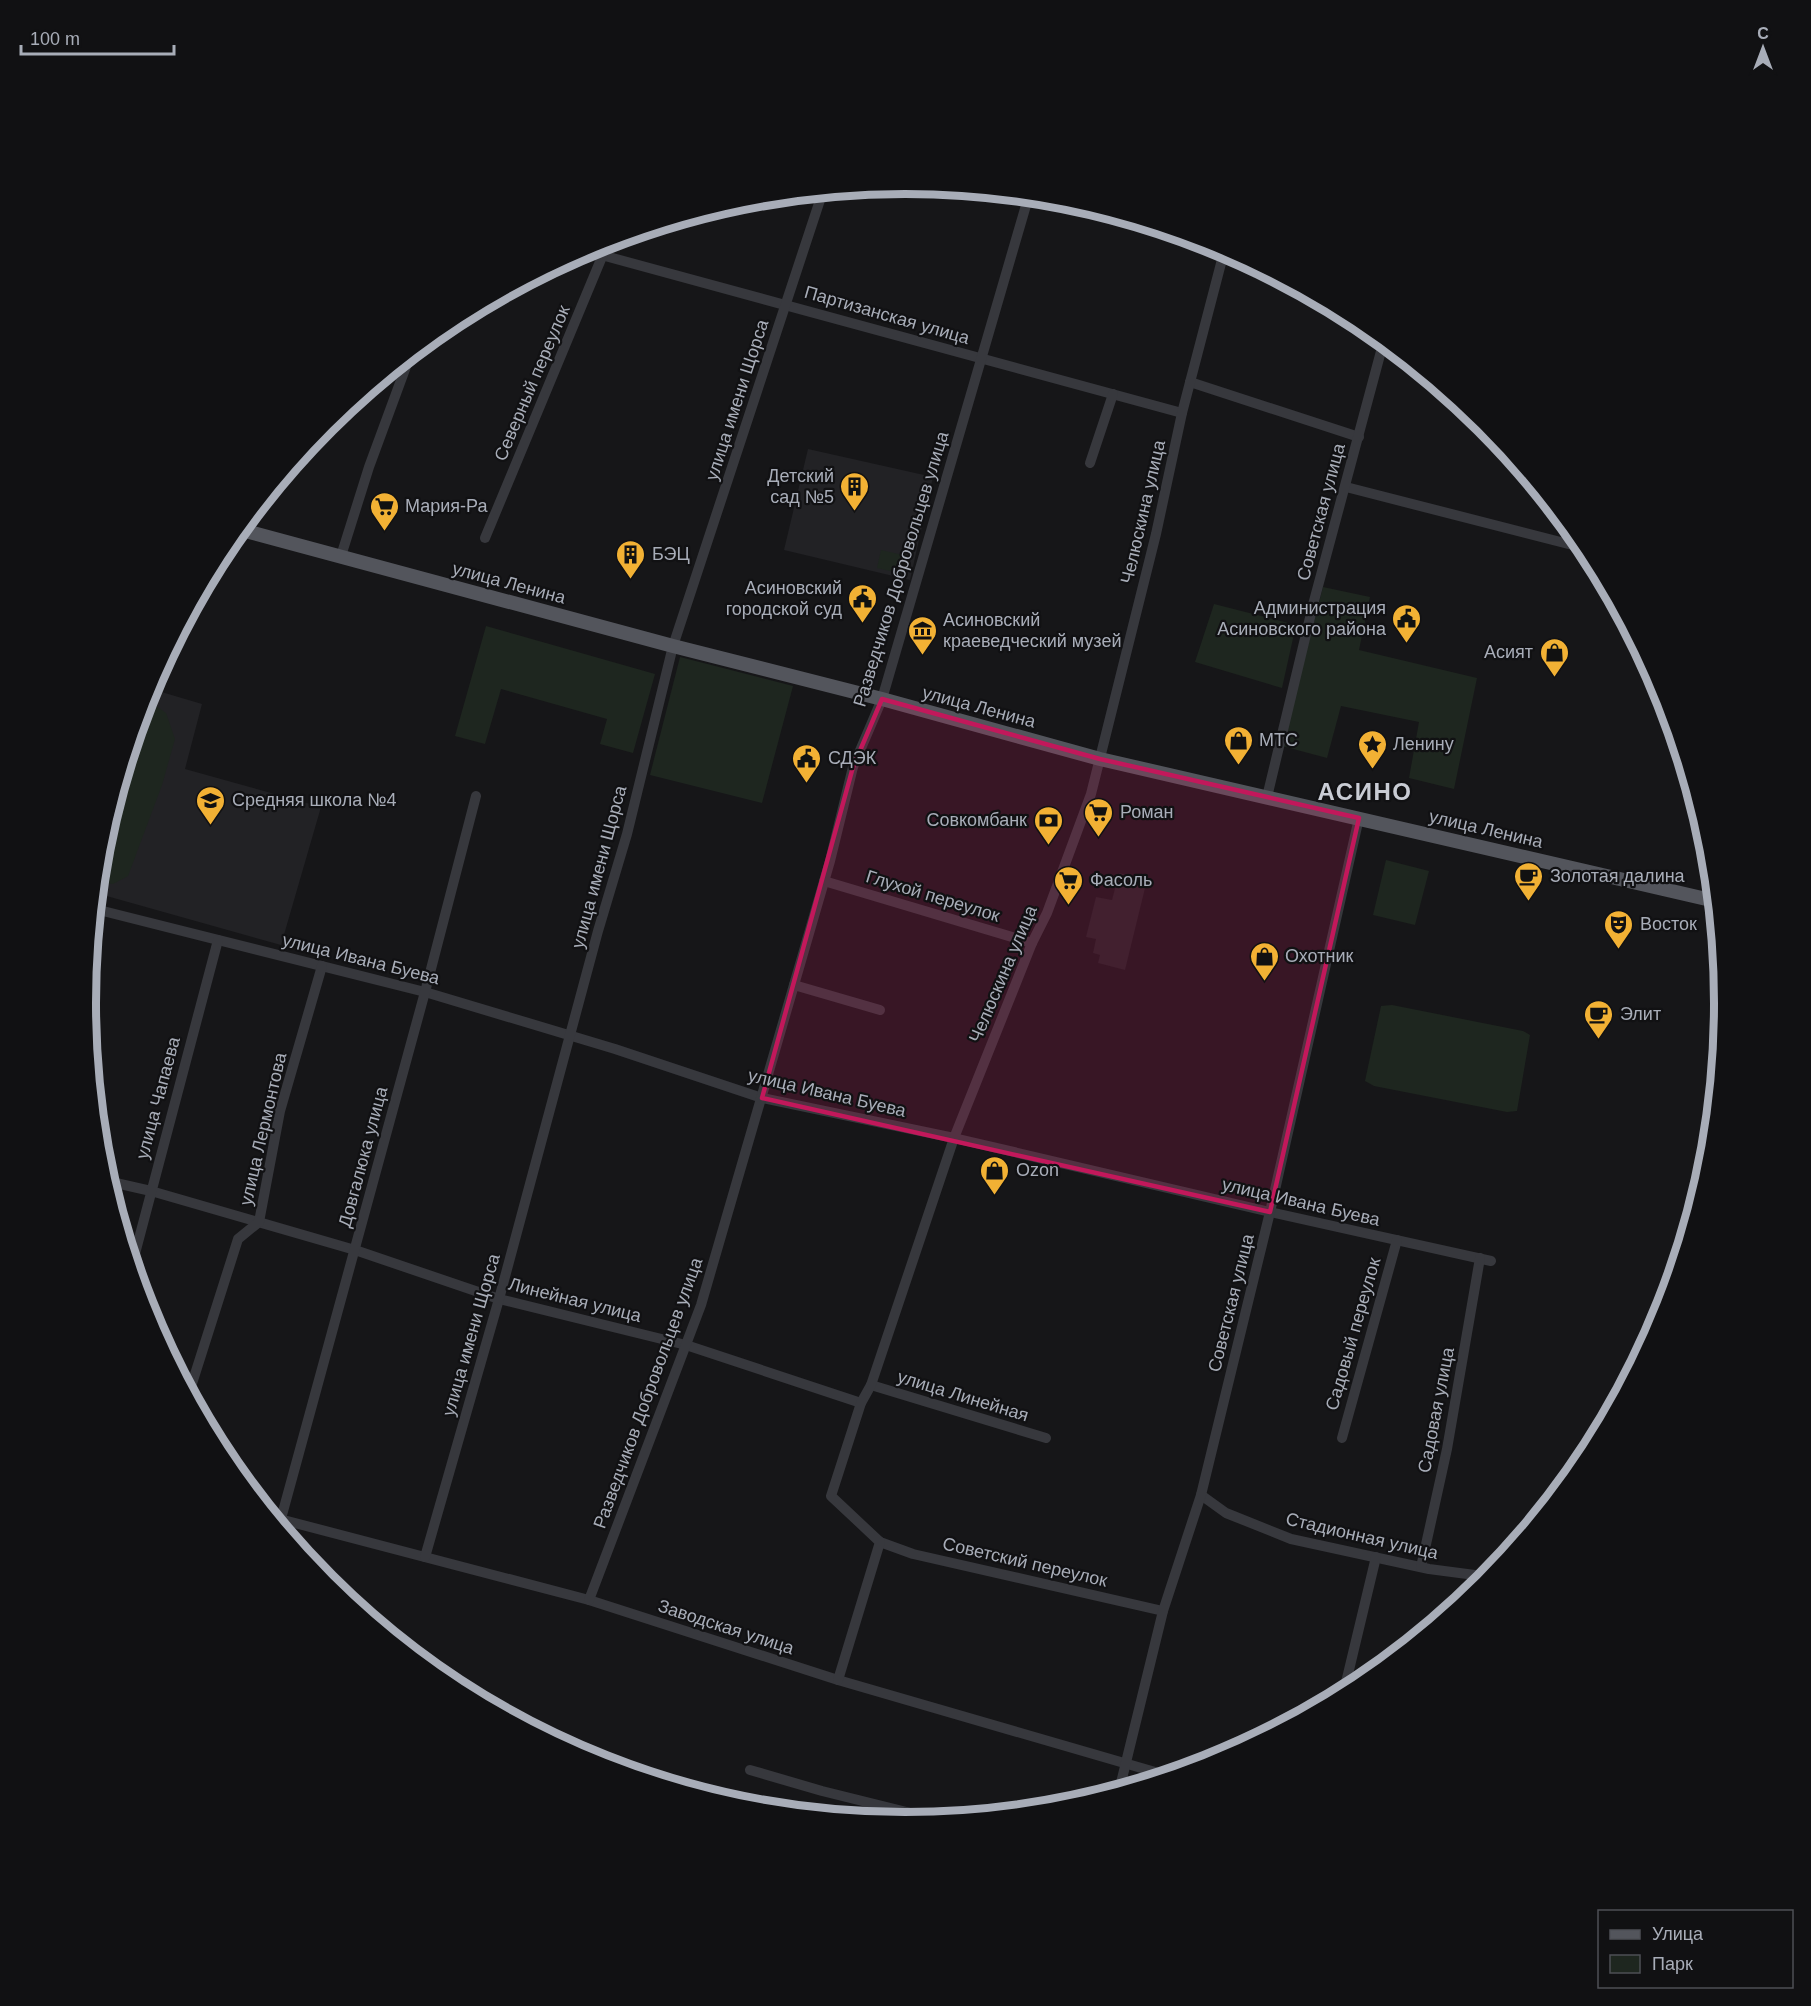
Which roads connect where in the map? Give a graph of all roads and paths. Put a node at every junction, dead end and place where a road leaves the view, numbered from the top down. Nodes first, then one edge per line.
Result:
1 (821, 198) edge
2 (1026, 203) edge
3 (604, 252) edge
4 (599, 254) edge
5 (603, 255) junction
6 (1221, 258) edge
7 (786, 304) junction
8 (1382, 349) edge
9 (981, 359) junction
10 (406, 367) edge
11 (1190, 382) junction
12 (1113, 394) junction
13 (1182, 413) junction
14 (1359, 437) junction
15 (1090, 463) dead end
16 (1346, 488) junction
17 (247, 532) edge
18 (485, 538) dead end
19 (1573, 545) edge
20 (341, 556) junction
21 (673, 646) junction
22 (882, 699) junction
23 (1100, 759) junction
24 (476, 796) dead end
25 (1267, 797) junction
26 (1359, 818) junction
27 (824, 881) junction
28 (1708, 899) edge
29 (102, 911) edge
30 (218, 940) junction
31 (1032, 943) junction
32 (322, 966) junction
33 (794, 985) junction
34 (425, 992) junction
35 (880, 1010) dead end
36 (570, 1037) junction
37 (762, 1098) junction
38 (954, 1138) junction
39 (117, 1183) edge
40 (151, 1191) junction
41 (1270, 1212) junction
42 (259, 1222) junction
43 (1397, 1240) junction
44 (355, 1250) junction
45 (136, 1251) edge
46 (1486, 1259) joint
47 (499, 1299) junction
48 (686, 1345) junction
49 (192, 1385) edge
50 (871, 1385) junction
51 (861, 1403) junction
52 (1046, 1438) dead end
53 (1342, 1438) dead end
54 (1201, 1495) junction
55 (279, 1515) edge
56 (285, 1523) edge
57 (880, 1542) junction
58 (425, 1557) junction
59 (1376, 1557) junction
60 (1420, 1567) junction
61 (1478, 1575) edge
62 (589, 1600) junction
63 (1163, 1611) junction
64 (838, 1680) junction
65 (1346, 1681) edge
66 (1127, 1764) junction
67 (750, 1770) dead end
68 (1157, 1773) edge
69 (1121, 1783) edge
70 (907, 1812) edge

1 - 7 street, улица имени Щорса
2 - 9 street, Разведчиков Добровольцев улица
3 - 5 street, Северный переулок
4 - 5 street, Партизанская улица
5 - 7 street, Партизанская улица
5 - 18 street, Северный переулок
6 - 11 street, Челюскина улица
7 - 9 street, Партизанская улица
7 - 21 street, улица имени Щорса
8 - 14 street, Советская улица
9 - 12 street, Партизанская улица
9 - 22 street, Разведчиков Добровольцев улица
10 - 20 street
11 - 13 street, Челюскина улица
11 - 14 street
12 - 13 street, Партизанская улица
12 - 15 street
13 - 23 street, Челюскина улица
14 - 16 street, Советская улица
16 - 19 street
16 - 25 street, Советская улица
17 - 20 main road, улица Ленина
20 - 21 main road, улица Ленина
21 - 22 main road, улица Ленина
21 - 36 street, улица имени Щорса
22 - 23 main road, улица Ленина
22 - 27 street, Разведчиков Добровольцев улица
23 - 25 main road, улица Ленина
23 - 31 street, Челюскина улица
24 - 34 street, Довгалюка улица
25 - 26 main road, улица Ленина
26 - 28 main road, улица Ленина
26 - 41 street, Советская улица
27 - 31 street, Глухой переулок
27 - 33 street, Разведчиков Добровольцев улица
29 - 30 street, улица Ивана Буева
30 - 32 street, улица Ивана Буева
30 - 40 street, улица Чапаева
31 - 38 street, Челюскина улица
32 - 34 street, улица Ивана Буева
32 - 42 street, улица Лермонтова
33 - 35 street
33 - 37 street, Разведчиков Добровольцев улица
34 - 36 street, улица Ивана Буева
34 - 44 street, Довгалюка улица
36 - 37 street, улица Ивана Буева
36 - 47 street, улица имени Щорса
37 - 38 street, улица Ивана Буева
37 - 48 street, Разведчиков Добровольцев улица
38 - 41 street, улица Ивана Буева
38 - 50 street, Челюскина улица
39 - 40 street, Линейная улица
40 - 42 street, Линейная улица
40 - 45 street, улица Чапаева
41 - 43 street, улица Ивана Буева
41 - 54 street, Советская улица
42 - 44 street, Линейная улица
42 - 49 street, улица Лермонтова
43 - 46 street, улица Ивана Буева
43 - 53 street, Садовый переулок
44 - 47 street, Линейная улица
44 - 55 street, Довгалюка улица
46 - 60 street, Садовая улица
47 - 48 street, Линейная улица
47 - 58 street, улица имени Щорса
48 - 51 street, Линейная улица
48 - 62 street, Разведчиков Добровольцев улица
50 - 51 street, Челюскина улица
50 - 52 street, улица Линейная
51 - 57 street, Челюскина улица
54 - 59 street, Стадионная улица
54 - 63 street, Советская улица
56 - 58 street, Заводская улица
57 - 63 street, Советский переулок
57 - 64 street
58 - 62 street, Заводская улица
59 - 60 street, Стадионная улица
59 - 65 street
60 - 61 street, Стадионная улица
62 - 64 street, Заводская улица
63 - 66 street, Советская улица
64 - 66 street, Заводская улица
66 - 68 street, Заводская улица
66 - 69 street, Советская улица
67 - 70 street

